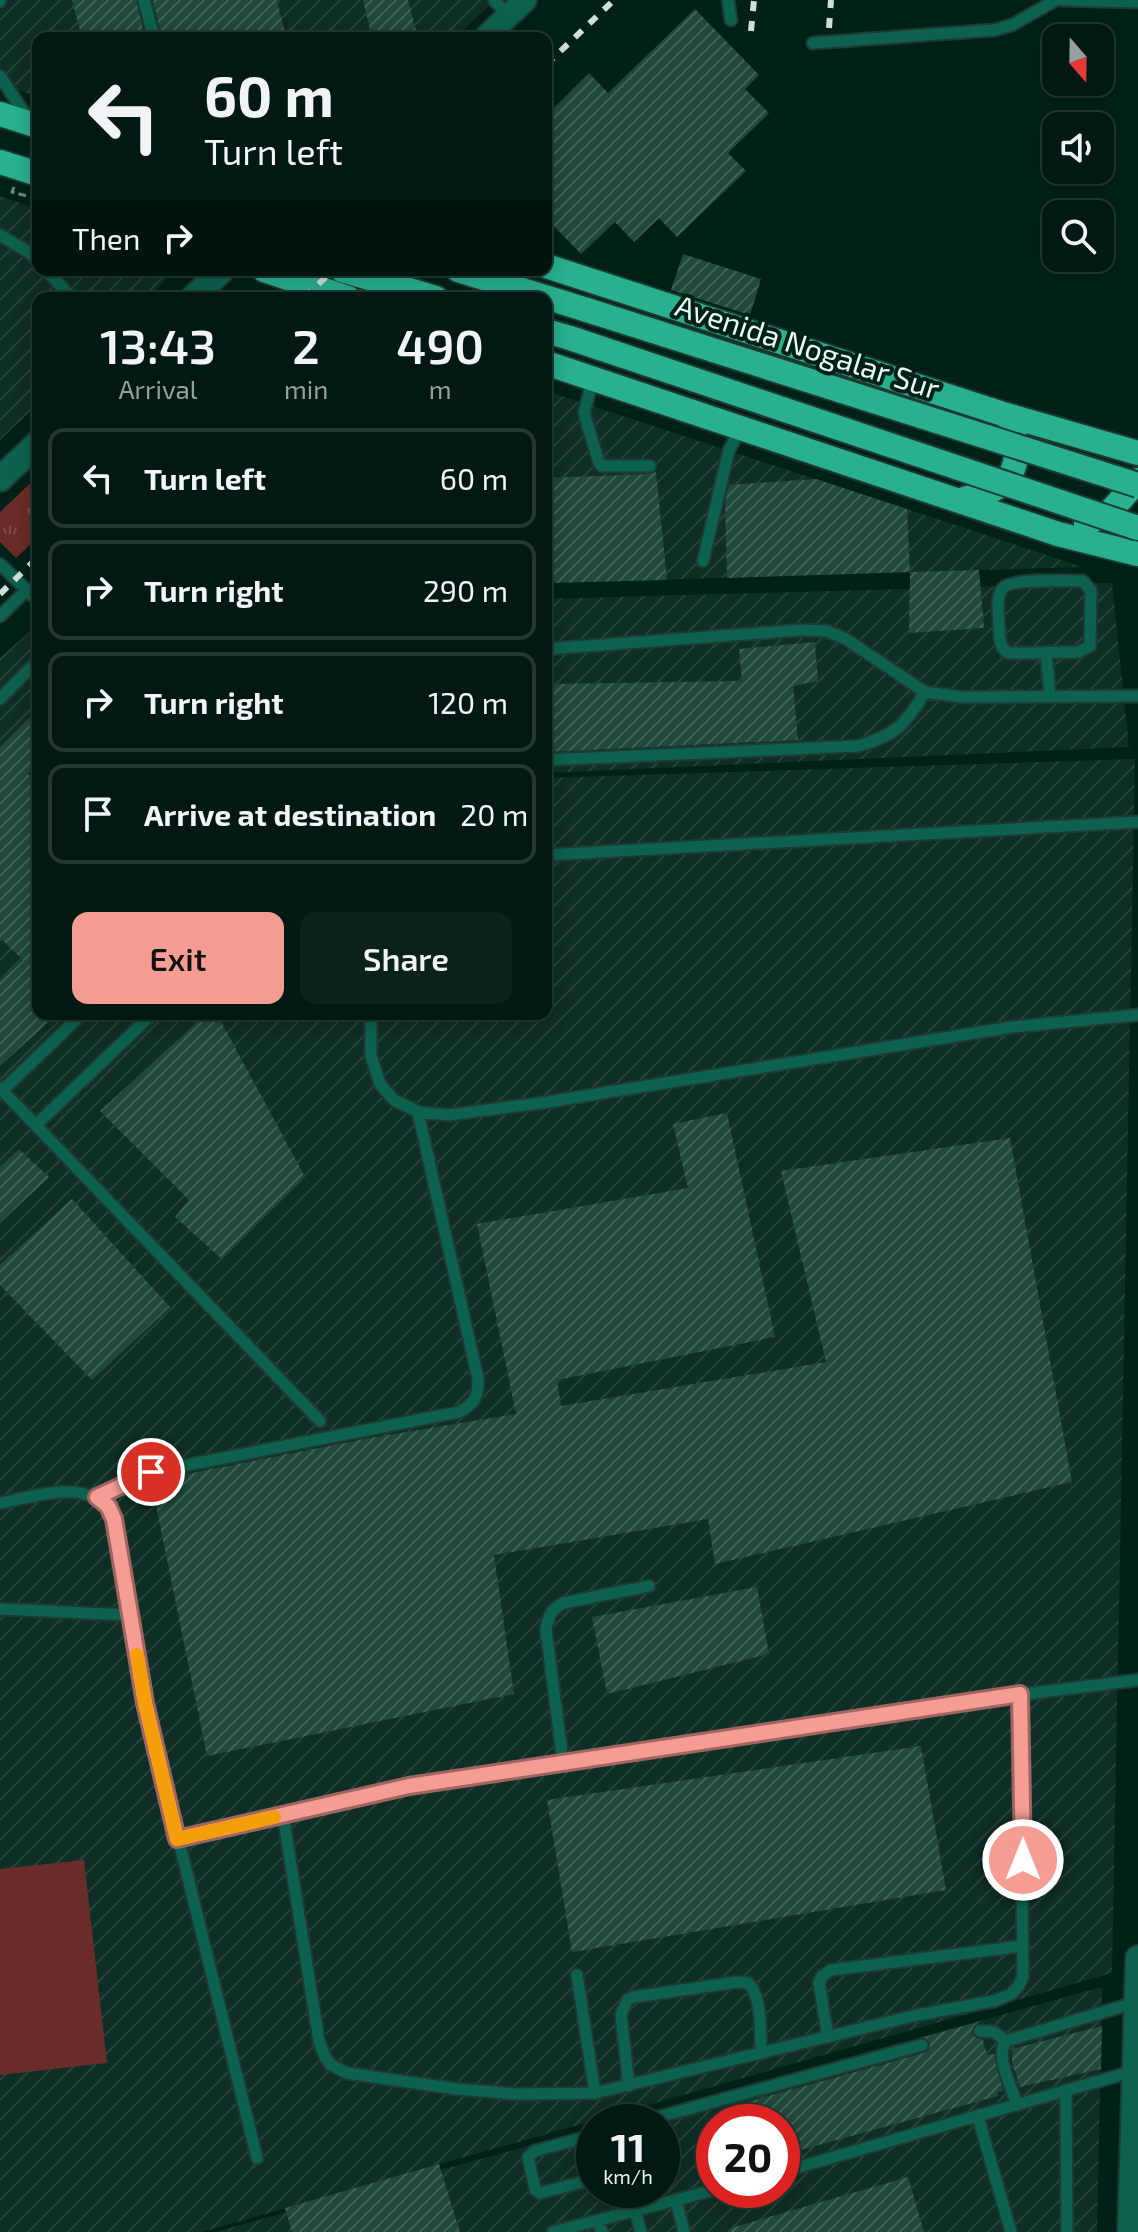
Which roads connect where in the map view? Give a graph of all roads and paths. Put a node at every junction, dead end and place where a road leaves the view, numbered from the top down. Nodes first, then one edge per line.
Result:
1 (144, 0) edge
2 (728, 0) edge
3 (1056, 0) edge
4 (1062, 0) edge
5 (1138, 2) edge
6 (509, 5) edge
7 (731, 20) dead end
8 (152, 32) edge
9 (489, 32) edge
10 (813, 43) dead end
11 (0, 76) edge
12 (0, 114) edge
13 (32, 121) edge
14 (32, 124) edge
15 (0, 162) edge
16 (32, 172) edge
17 (0, 235) edge
18 (32, 255) edge
19 (552, 268) edge
20 (52, 276) edge
21 (216, 276) edge
22 (282, 276) edge
23 (362, 276) edge
24 (477, 276) edge
25 (66, 292) edge
26 (199, 292) edge
27 (330, 292) edge
28 (416, 292) edge
29 (529, 292) edge
30 (552, 299) edge
31 (552, 333) edge
32 (552, 365) edge
33 (593, 378) junction
34 (1003, 414) junction
35 (741, 427) junction
36 (32, 449) edge
37 (1138, 453) edge
38 (650, 466) dead end
39 (0, 479) edge
40 (1138, 482) edge
41 (961, 500) junction
42 (1138, 528) edge
43 (1058, 534) junction
44 (1138, 554) edge
45 (703, 561) dead end
46 (0, 564) edge
47 (27, 590) junction
48 (32, 595) edge
49 (0, 616) edge
50 (552, 649) edge
51 (1046, 652) junction
52 (32, 666) edge
53 (925, 692) junction
54 (1050, 696) junction
55 (1138, 696) edge
56 (0, 699) edge
57 (552, 760) edge
58 (1138, 822) edge
59 (552, 855) edge
60 (1138, 1015) edge
61 (76, 1020) edge
62 (146, 1020) edge
63 (371, 1020) edge
64 (1, 1089) edge
65 (418, 1112) junction
66 (36, 1125) junction
67 (320, 1421) dead end
68 (97, 1497) junction
69 (0, 1503) edge
70 (649, 1586) dead end
71 (0, 1609) edge
72 (130, 1615) junction
73 (1138, 1680) edge
74 (1020, 1694) junction
75 (563, 1762) junction
76 (283, 1815) junction
77 (177, 1839) junction
78 (1023, 1946) junction
79 (1138, 1958) edge
80 (577, 1975) dead end
81 (1137, 2002) edge
82 (980, 2031) dead end
83 (828, 2037) junction
84 (1006, 2041) junction
85 (922, 2045) dead end
86 (761, 2053) junction
87 (1134, 2071) junction
88 (629, 2086) junction
89 (1066, 2091) junction
90 (595, 2093) junction
91 (1017, 2105) junction
92 (680, 2111) edge
93 (978, 2117) junction
94 (576, 2140) edge
95 (1135, 2147) edge
96 (257, 2158) dead end
97 (800, 2167) edge
98 (576, 2184) edge
99 (646, 2208) edge
100 (678, 2208) edge
101 (635, 2211) junction
102 (600, 2226) edge
103 (553, 2232) edge
104 (641, 2232) edge
105 (684, 2232) edge
106 (1011, 2232) edge
107 (1067, 2232) edge
108 (1130, 2232) edge

1 - 8 lane
2 - 7 lane
3 - 10 lane
4 - 5 lane
6 - 9 street
11 - 13 lane
12 - 14 highway
15 - 16 highway
17 - 18 lane
19 - 34 highway
20 - 25 lane
21 - 26 street
22 - 27 highway
23 - 28 highway
24 - 29 highway, Avenida Nogalar Sur, bridge
30 - 40 highway, Avenida Nogalar Sur, bridge
31 - 42 highway, bridge
32 - 33 highway
33 - 35 highway
33 - 38 lane
34 - 37 highway
34 - 41 highway
35 - 41 highway
35 - 45 lane
36 - 39 street
40 - 43 highway
41 - 43 highway
43 - 44 highway
46 - 47 lane
47 - 48 lane
47 - 49 lane
50 - 53 lane
51 - 51 lane
51 - 54 lane
52 - 56 lane
53 - 54 lane
53 - 57 lane
54 - 55 lane
58 - 59 lane
60 - 65 lane
61 - 64 lane
62 - 66 lane
63 - 65 lane
64 - 66 lane
65 - 68 lane
66 - 67 lane
68 - 69 lane
68 - 72 lane
70 - 75 lane
71 - 72 lane
72 - 77 lane
73 - 74 lane
74 - 75 lane
74 - 78 lane
75 - 76 lane
76 - 77 lane
76 - 90 lane
77 - 96 lane
78 - 83 lane
78 - 83 lane
79 - 81 street
80 - 90 lane
81 - 84 lane
81 - 87 street
82 - 84 lane
83 - 86 lane
84 - 91 lane
85 - 92 lane
86 - 88 lane
86 - 88 lane
87 - 89 lane
87 - 95 street
88 - 90 lane
89 - 91 lane
89 - 107 lane
91 - 93 lane
93 - 97 lane
93 - 106 lane
94 - 98 lane
95 - 108 street
99 - 101 lane
100 - 105 lane
101 - 102 lane
101 - 104 lane
102 - 103 lane

